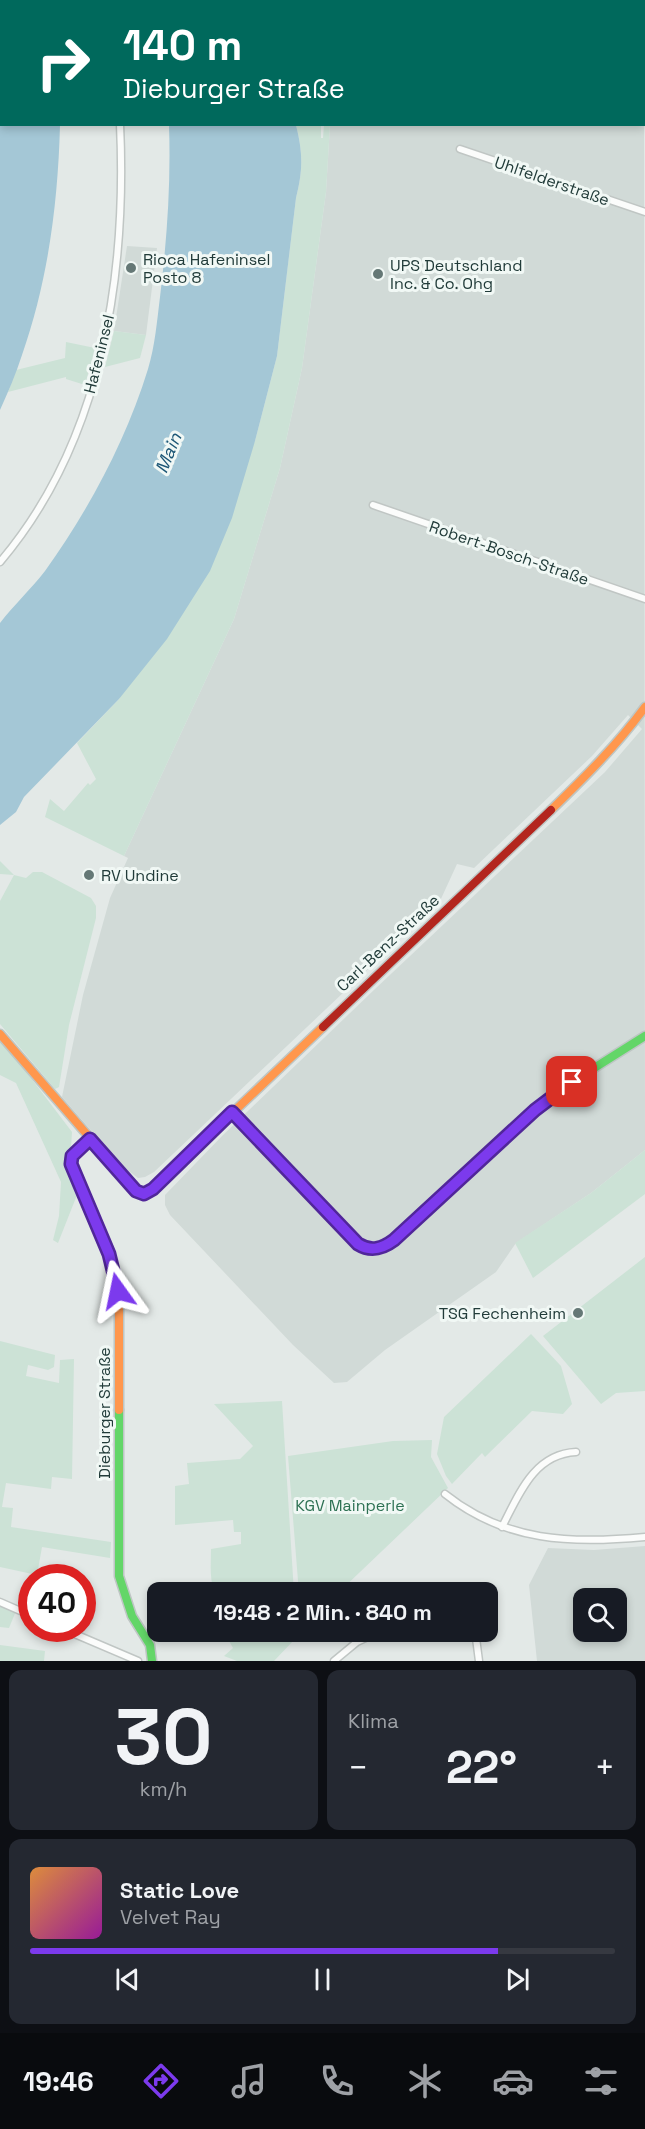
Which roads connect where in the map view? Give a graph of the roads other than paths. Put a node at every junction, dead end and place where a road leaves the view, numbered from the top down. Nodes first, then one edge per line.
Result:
1 (120, 126) edge
2 (460, 149) dead end
3 (645, 212) edge
4 (372, 505) dead end
5 (0, 562) edge
6 (645, 600) edge
7 (645, 707) edge
8 (0, 1034) edge
9 (645, 1036) edge
10 (232, 1112) junction
11 (90, 1139) junction
12 (576, 1452) dead end
13 (445, 1494) dead end
14 (502, 1527) junction
15 (645, 1538) edge
16 (0, 1602) edge
17 (18, 1610) edge
18 (93, 1642) edge
19 (357, 1642) edge
20 (477, 1642) edge
21 (138, 1661) edge
22 (152, 1661) edge
23 (334, 1661) edge
24 (479, 1661) edge

1 - 5 street, Hafeninsel
2 - 3 street, Uhlfelderstraße
4 - 6 street, Robert-Bosch-Straße
7 - 10 street, Carl-Benz-Straße
8 - 11 street
9 - 10 street
10 - 11 street, Carl-Benz-Straße
11 - 22 street, Dieburger Straße
12 - 14 street
13 - 14 street
14 - 15 street
16 - 17 street
18 - 21 street
19 - 23 street
20 - 24 street

